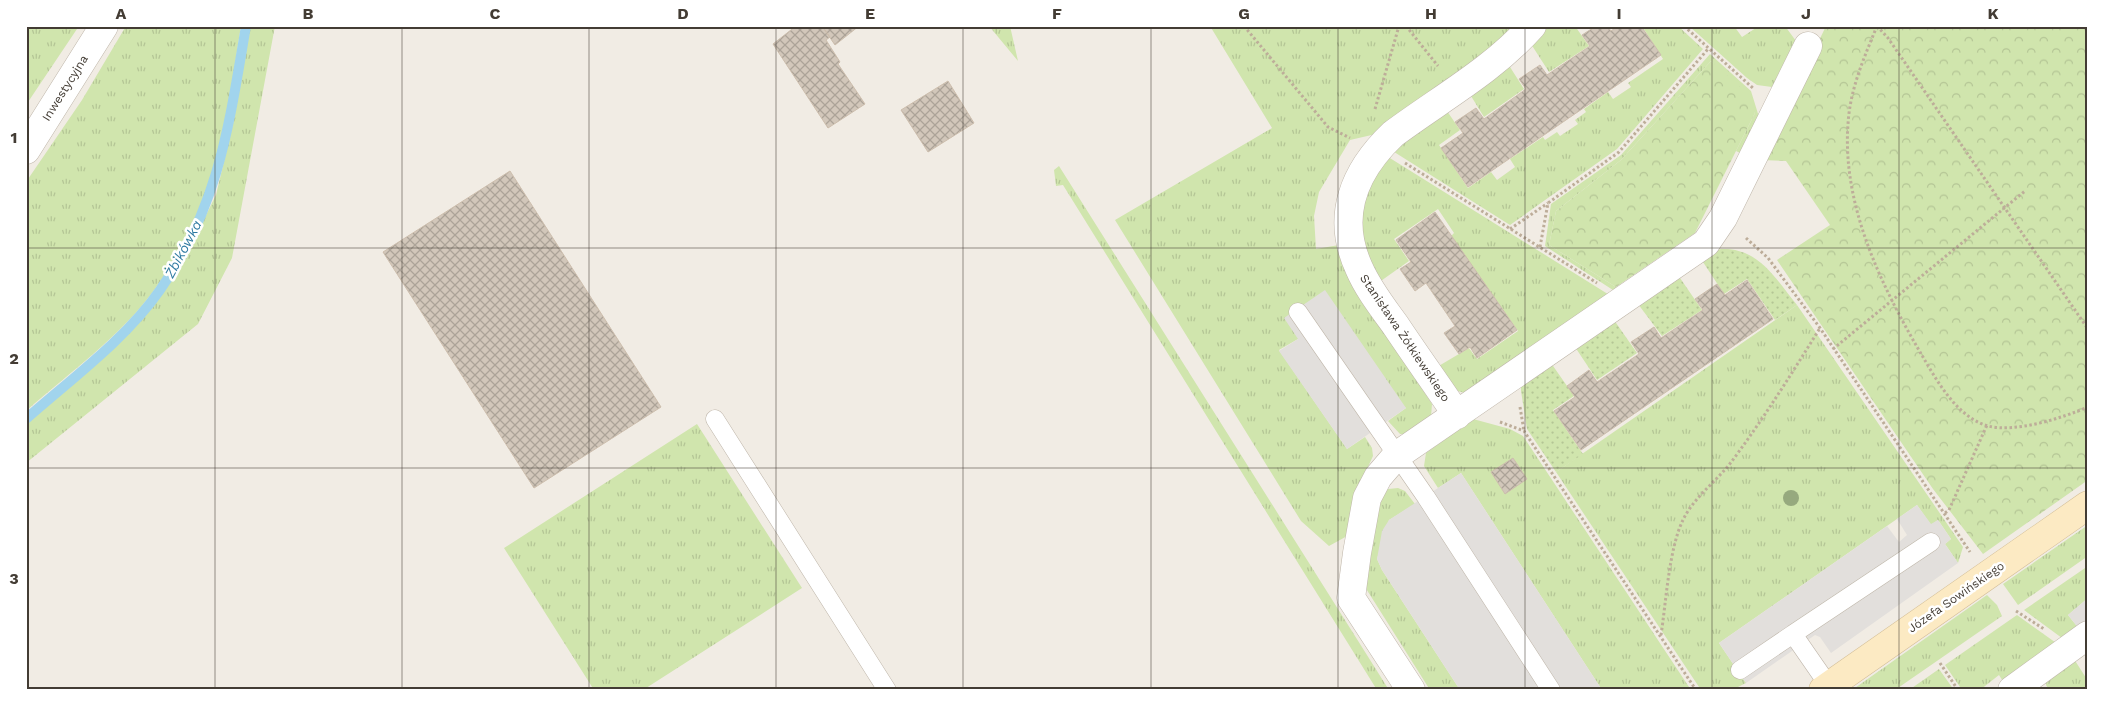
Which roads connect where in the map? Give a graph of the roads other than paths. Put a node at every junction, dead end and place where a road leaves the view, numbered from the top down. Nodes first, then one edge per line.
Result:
1 (104, 26) edge
2 (1532, 26) edge
3 (1808, 46) dead end
4 (26, 150) edge
5 (1298, 312) dead end
6 (1457, 415) junction
7 (715, 419) dead end
8 (1396, 456) junction
9 (2088, 505) edge
10 (1931, 542) dead end
11 (1792, 634) junction
12 (2088, 635) edge
13 (1740, 670) dead end
14 (1826, 688) edge
15 (887, 690) edge
16 (1411, 690) edge
17 (1551, 690) edge
18 (2012, 690) edge

1 - 4 street, Inwestycyjna
2 - 6 street, Stanisława Żółkiewskiego
3 - 6 street
5 - 8 lane
6 - 8 street, Stanisława Żółkiewskiego
7 - 15 lane
8 - 16 street, Stanisława Żółkiewskiego
8 - 17 lane
9 - 14 street, Józefa Sowińskiego
10 - 11 lane
11 - 13 lane
11 - 14 lane
12 - 18 street

